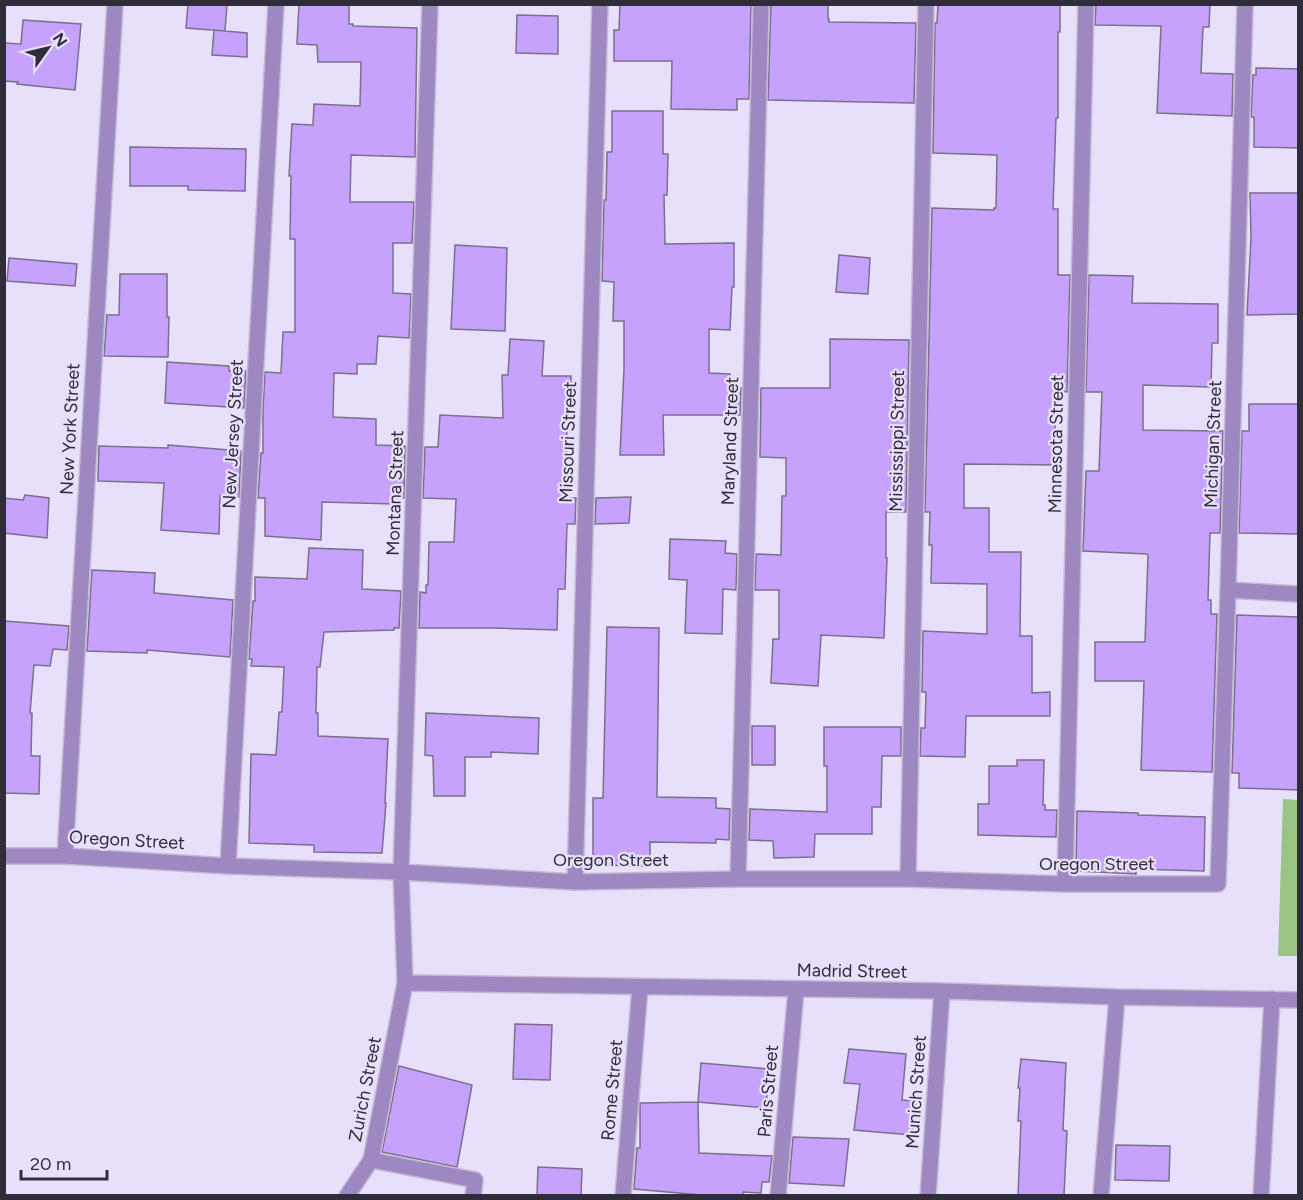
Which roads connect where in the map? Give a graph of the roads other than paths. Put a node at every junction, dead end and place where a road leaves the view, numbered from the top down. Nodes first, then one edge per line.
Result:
1 (115, 4) edge
2 (276, 4) edge
3 (430, 4) edge
4 (600, 4) edge
5 (761, 4) edge
6 (926, 4) edge
7 (1086, 4) edge
8 (1245, 4) edge
9 (1228, 590) junction
10 (1299, 594) edge
11 (4, 856) edge
12 (64, 856) junction
13 (228, 866) junction
14 (401, 872) junction
15 (738, 879) junction
16 (908, 879) junction
17 (575, 882) junction
18 (1065, 884) junction
19 (1218, 884) joint
20 (405, 983) junction
21 (640, 987) junction
22 (796, 990) junction
23 (942, 991) junction
24 (1117, 997) junction
25 (1272, 999) junction
26 (1299, 999) edge
27 (371, 1160) junction
28 (347, 1196) edge
29 (473, 1196) edge
30 (624, 1196) edge
31 (778, 1196) edge
32 (928, 1196) edge
33 (1101, 1196) edge
34 (1261, 1196) edge

1 - 12 street, New York Street
2 - 13 street, New Jersey Street
3 - 14 street, Montana Street
4 - 17 street, Missouri Street
5 - 15 street, Maryland Street
6 - 16 street, Mississippi Street
7 - 18 street, Minnesota Street
8 - 9 street, Michigan Street
9 - 10 street
9 - 19 street, Michigan Street
11 - 12 street, Oregon Street
12 - 13 street, Oregon Street
13 - 14 street, Oregon Street
14 - 17 street, Oregon Street
14 - 20 street, Montana Street
15 - 16 street, Oregon Street
15 - 17 street, Oregon Street
16 - 18 street, Oregon Street
18 - 19 street, Oregon Street
20 - 21 street, Madrid Street
20 - 27 street, Zurich Street
21 - 22 street, Madrid Street
21 - 30 street, Rome Street
22 - 23 street, Madrid Street
22 - 31 street, Paris Street
23 - 24 street, Madrid Street
23 - 32 street, Munich Street
24 - 25 street, Madrid Street
24 - 33 street
25 - 26 street, Madrid Street
25 - 34 street
27 - 28 street, Zurich Street
27 - 29 street

